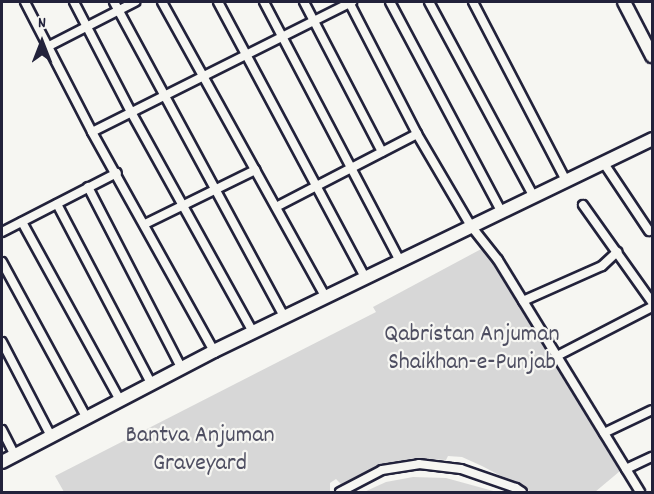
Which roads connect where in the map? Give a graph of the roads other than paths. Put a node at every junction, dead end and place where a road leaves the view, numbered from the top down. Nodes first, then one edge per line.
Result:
1 (25, 2) edge
2 (74, 2) edge
3 (114, 2) edge
4 (135, 2) edge
5 (162, 2) edge
6 (218, 2) edge
7 (264, 2) edge
8 (304, 2) edge
9 (350, 2) edge
10 (390, 2) edge
11 (429, 2) edge
12 (473, 2) edge
13 (624, 2) edge
14 (119, 10) junction
15 (314, 21) junction
16 (87, 27) junction
17 (282, 36) junction
18 (49, 46) junction
19 (247, 54) junction
20 (652, 56) edge
21 (203, 76) junction
22 (165, 95) junction
23 (131, 112) junction
24 (92, 132) junction
25 (417, 134) junction
26 (652, 139) edge
27 (382, 152) junction
28 (603, 162) junction
29 (352, 168) junction
30 (255, 170) junction
31 (117, 173) junction
32 (565, 179) junction
33 (317, 185) junction
34 (88, 187) junction
35 (215, 190) junction
36 (533, 195) junction
37 (57, 204) junction
38 (583, 205) dead end
39 (183, 206) junction
40 (276, 207) junction
41 (501, 211) junction
42 (22, 222) junction
43 (145, 224) junction
44 (471, 226) junction
45 (650, 231) dead end
46 (2, 232) edge
47 (617, 252) junction
48 (400, 261) junction
49 (2, 262) edge
50 (365, 277) junction
51 (324, 296) junction
52 (523, 301) junction
53 (652, 302) edge
54 (652, 306) edge
55 (284, 317) junction
56 (253, 332) junction
57 (2, 342) edge
58 (214, 351) junction
59 (557, 356) junction
60 (182, 367) junction
61 (151, 383) junction
62 (120, 400) junction
63 (652, 410) edge
64 (86, 417) junction
65 (2, 430) edge
66 (604, 434) junction
67 (51, 436) junction
68 (15, 455) junction
69 (652, 457) edge
70 (2, 462) edge
71 (626, 469) junction
72 (340, 492) edge
73 (522, 492) edge
74 (640, 492) edge

1 - 18 street
2 - 16 street
3 - 14 street
4 - 14 street
5 - 21 street
6 - 19 street
7 - 17 street
8 - 15 street
9 - 15 street
9 - 25 street
10 - 41 street
11 - 36 street
12 - 32 street
13 - 20 street
14 - 16 street
14 - 22 street
15 - 17 street
15 - 27 street
16 - 18 street
16 - 23 street
17 - 19 street
17 - 29 street
18 - 24 street
19 - 21 street
19 - 33 street
21 - 22 street
21 - 30 street
22 - 23 street
22 - 35 street
23 - 24 street
23 - 39 street
24 - 31 street
25 - 27 street
25 - 44 street
26 - 28 street
27 - 29 street
28 - 32 street
28 - 45 street
29 - 33 street
29 - 48 street
30 - 35 street
30 - 40 street
31 - 34 street
31 - 43 street
32 - 36 street
33 - 40 street
33 - 50 street
34 - 37 street
34 - 60 street
35 - 39 street
35 - 55 street
36 - 41 street
37 - 42 street
37 - 61 street
38 - 47 street
39 - 43 street
39 - 56 street
40 - 51 street
41 - 44 street
42 - 46 street
42 - 62 street
43 - 58 street
44 - 48 street
44 - 52 street
47 - 52 street
47 - 53 street
48 - 50 street
49 - 64 street
50 - 51 street
51 - 55 street
52 - 59 street
54 - 59 street
55 - 56 street
56 - 58 street
57 - 67 street
58 - 60 street
59 - 66 street
60 - 61 street
61 - 62 street
62 - 64 street
63 - 66 street
64 - 67 street
65 - 68 street
66 - 71 street
67 - 68 street
68 - 70 street
69 - 71 street
71 - 74 street
72 - 73 street

